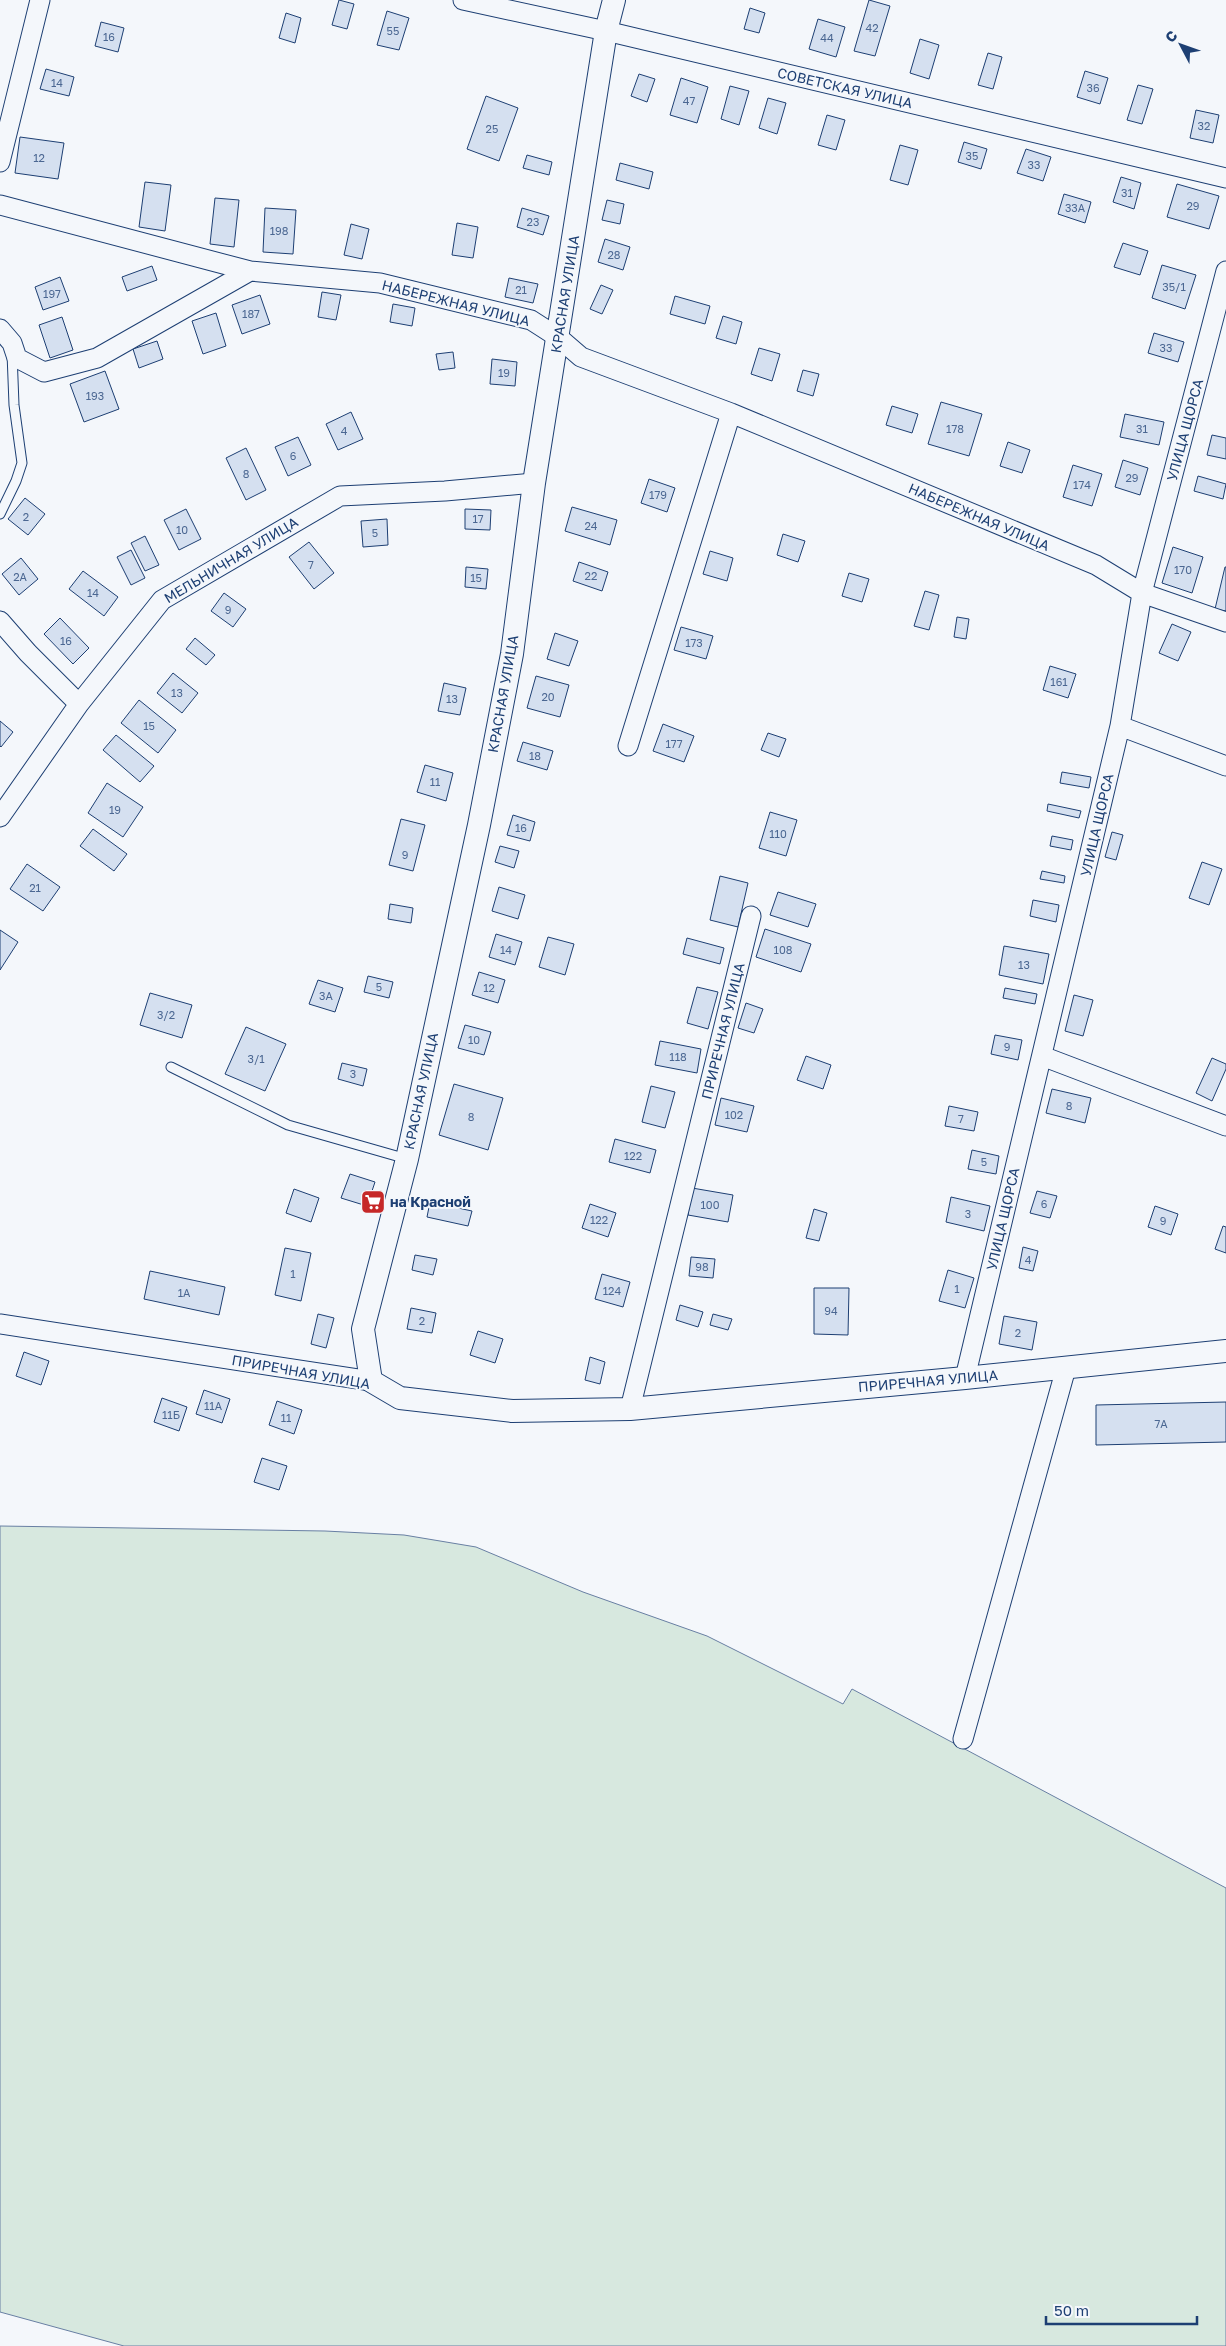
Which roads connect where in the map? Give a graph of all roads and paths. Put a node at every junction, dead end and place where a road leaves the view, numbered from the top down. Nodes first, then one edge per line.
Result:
1 (40, 0) edge
2 (463, 0) edge
3 (614, 0) edge
4 (606, 32) junction
5 (0, 162) edge
6 (1226, 178) edge
7 (0, 205) edge
8 (250, 271) junction
9 (1226, 271) edge
10 (6, 336) edge
11 (559, 338) junction
12 (731, 413) junction
13 (534, 483) junction
14 (0, 514) edge
15 (1142, 593) junction
16 (0, 621) edge
17 (1226, 622) edge
18 (79, 704) junction
19 (1120, 726) junction
20 (628, 746) dead end
21 (1226, 766) edge
22 (0, 817) edge
23 (751, 916) dead end
24 (1042, 1056) junction
25 (171, 1067) dead end
26 (1226, 1126) edge
27 (407, 1159) junction
28 (0, 1324) edge
29 (1226, 1351) edge
30 (1066, 1368) junction
31 (966, 1378) junction
32 (372, 1381) junction
33 (630, 1409) junction
34 (963, 1739) dead end

1 - 5 street
2 - 4 street, СОВЕТСКАЯ УЛИЦА
3 - 4 street, КРАСНАЯ УЛИЦА
4 - 6 street, СОВЕТСКАЯ УЛИЦА
4 - 11 street, КРАСНАЯ УЛИЦА
7 - 8 street, НАБЕРЕЖНАЯ УЛИЦА
8 - 10 street
8 - 11 street, НАБЕРЕЖНАЯ УЛИЦА
9 - 15 street, УЛИЦА ЩОРСА
10 - 14 lane
11 - 12 street, НАБЕРЕЖНАЯ УЛИЦА
11 - 13 street, КРАСНАЯ УЛИЦА
12 - 15 street, НАБЕРЕЖНАЯ УЛИЦА
12 - 20 street
13 - 18 street, МЕЛЬНИЧНАЯ УЛИЦА
13 - 27 street, КРАСНАЯ УЛИЦА
15 - 17 street, НАБЕРЕЖНАЯ УЛИЦА
15 - 19 street, УЛИЦА ЩОРСА
16 - 18 street
18 - 22 street, МЕЛЬНИЧНАЯ УЛИЦА
19 - 21 street
19 - 24 street, УЛИЦА ЩОРСА
23 - 33 street, ПРИРЕЧНАЯ УЛИЦА
24 - 26 street
24 - 31 street, УЛИЦА ЩОРСА
25 - 27 lane
27 - 32 street, КРАСНАЯ УЛИЦА
28 - 32 street, ПРИРЕЧНАЯ УЛИЦА
29 - 30 street, ПРИРЕЧНАЯ УЛИЦА
30 - 31 street, ПРИРЕЧНАЯ УЛИЦА
30 - 34 street
31 - 33 street, ПРИРЕЧНАЯ УЛИЦА
32 - 33 street, ПРИРЕЧНАЯ УЛИЦА

